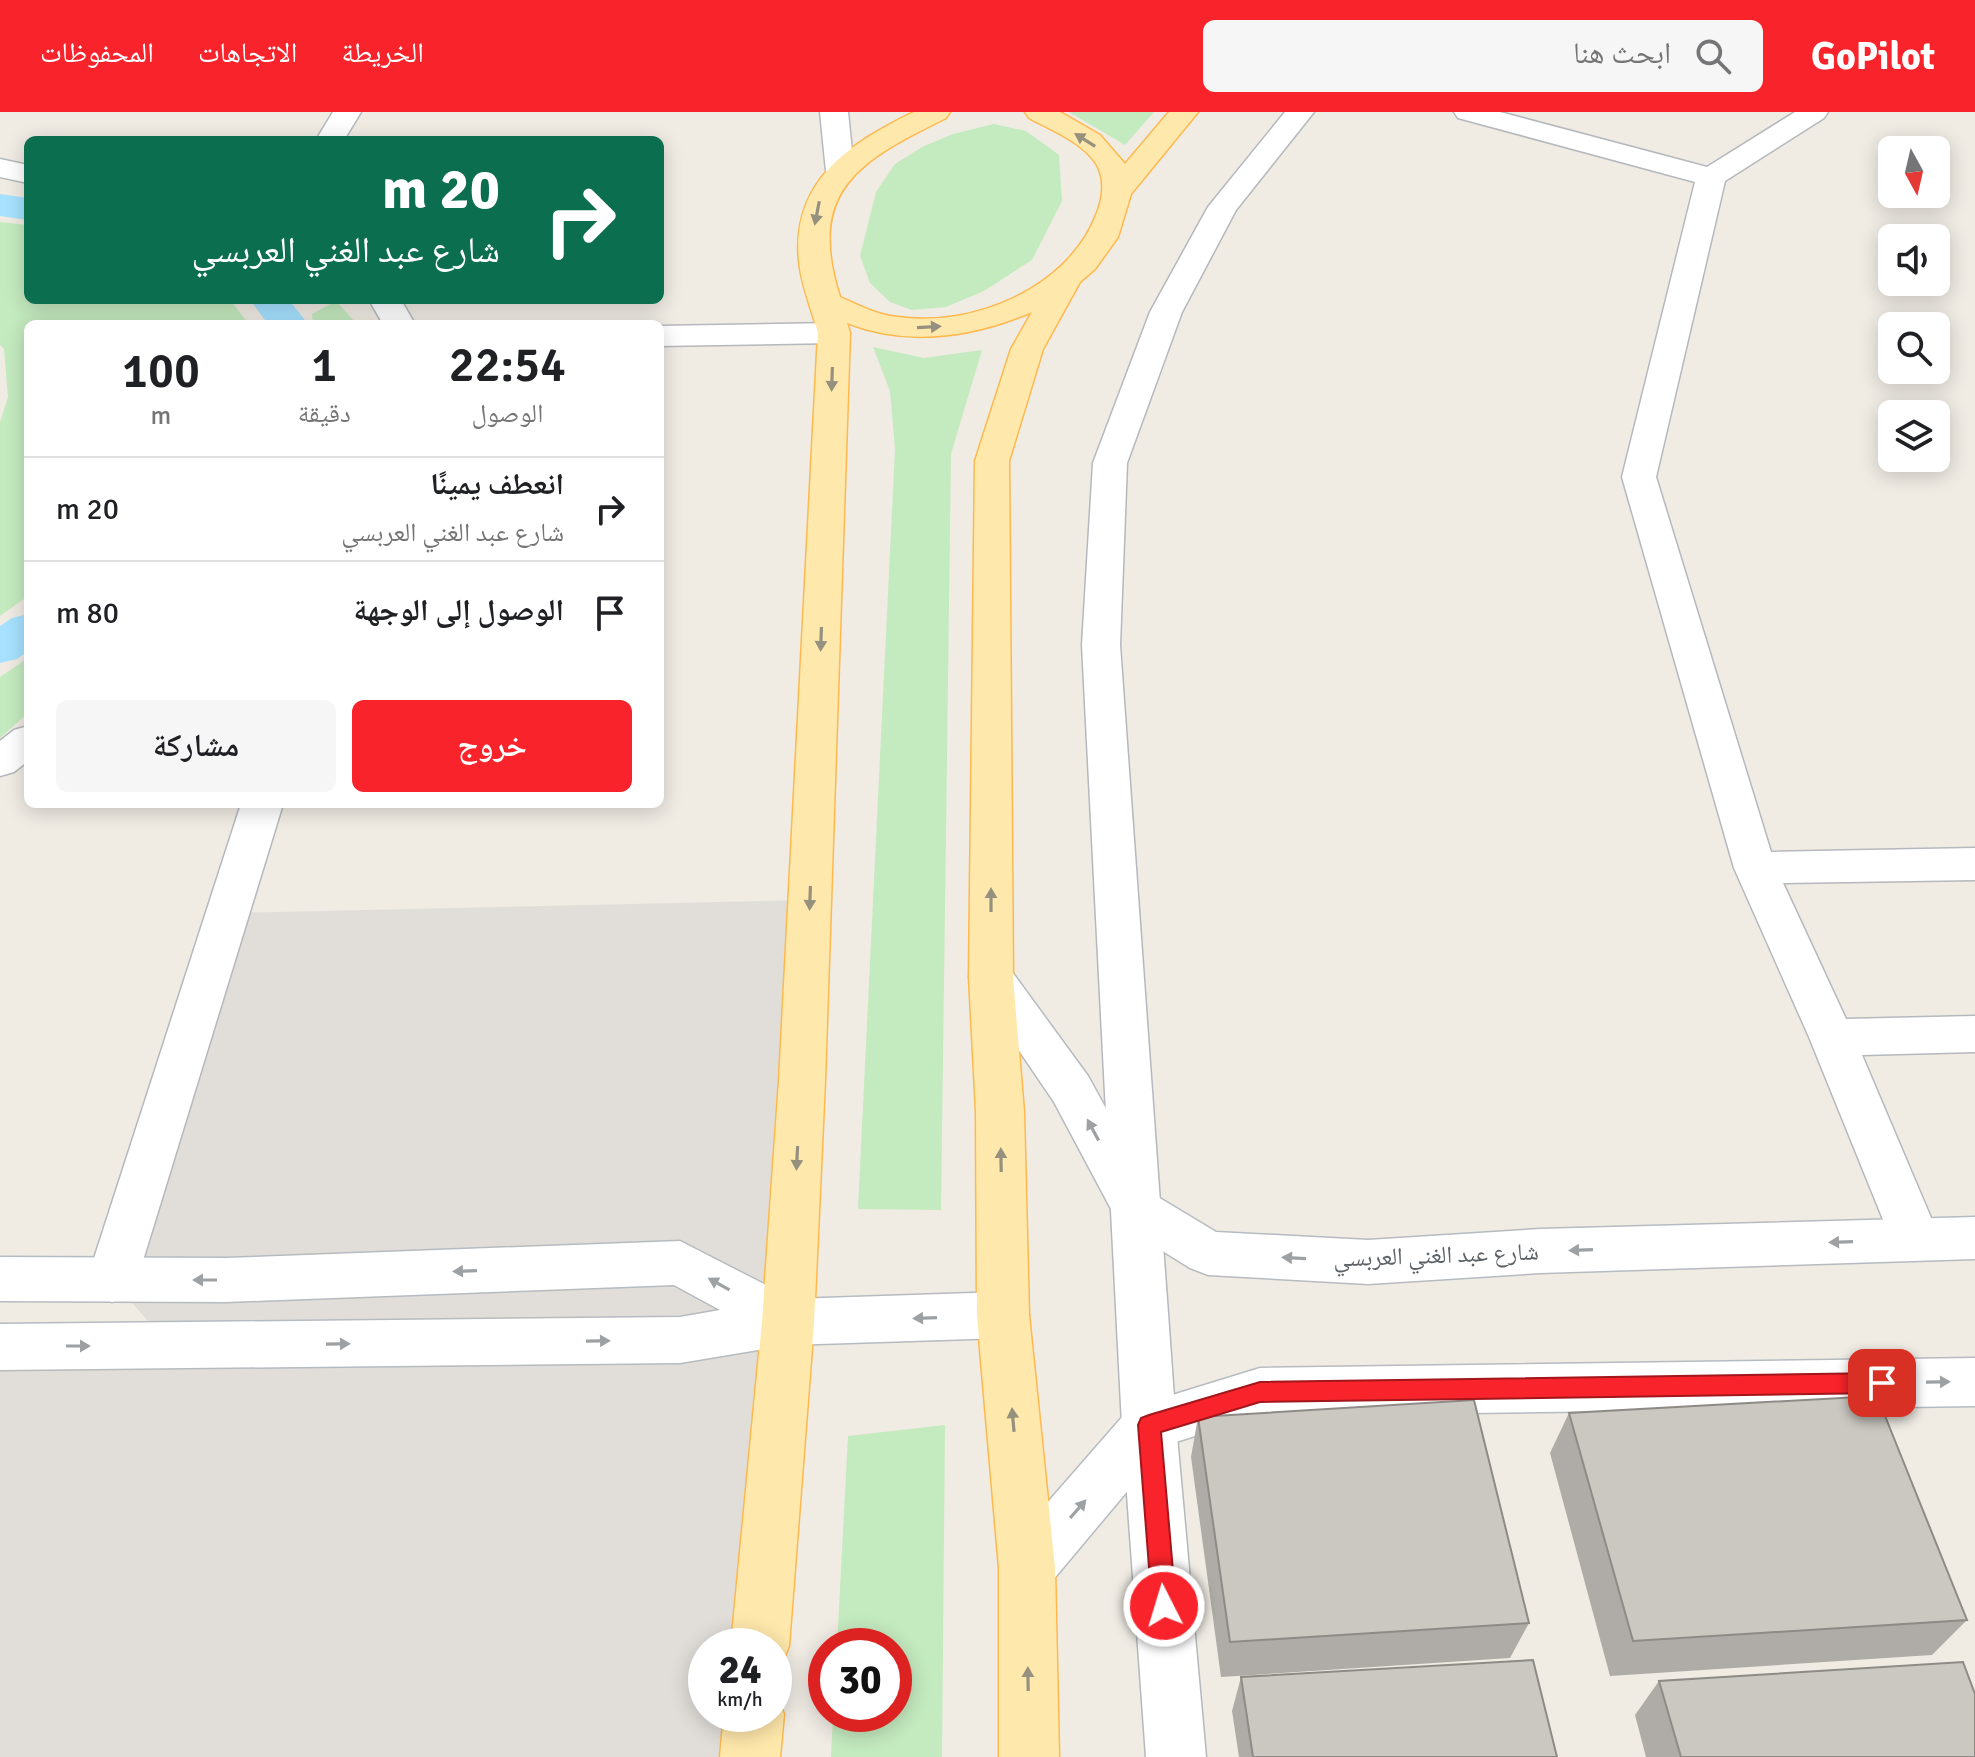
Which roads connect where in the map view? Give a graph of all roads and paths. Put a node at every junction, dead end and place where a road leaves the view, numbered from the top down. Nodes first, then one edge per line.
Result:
1 (347, 112) edge
2 (834, 112) edge
3 (936, 112) edge
4 (1039, 112) edge
5 (1184, 112) edge
6 (1300, 112) edge
7 (1468, 112) edge
8 (1814, 112) edge
9 (332, 136) edge
10 (0, 168) edge
11 (840, 171) junction
12 (24, 173) edge
13 (1711, 177) junction
14 (1118, 191) junction
15 (1067, 278) junction
16 (830, 317) junction
17 (664, 336) edge
18 (24, 743) edge
19 (0, 762) edge
20 (261, 808) edge
21 (1975, 864) edge
22 (1755, 868) junction
23 (991, 977) junction
24 (1975, 1034) edge
25 (1832, 1037) junction
26 (1136, 1209) junction
27 (1975, 1238) edge
28 (1915, 1239) junction
29 (0, 1279) edge
30 (112, 1280) junction
31 (1003, 1315) junction
32 (788, 1322) junction
33 (0, 1347) edge
34 (1975, 1382) edge
35 (1149, 1425) junction
36 (1027, 1568) junction
37 (762, 1628) edge
38 (752, 1732) edge
39 (750, 1757) edge
40 (1029, 1757) edge
41 (1176, 1757) edge

1 - 9 street
2 - 11 street
3 - 11 main road
14 -> 4 main road
5 - 14 main road
6 - 26 street
7 - 13 street
8 - 13 street
10 - 12 street
11 -> 16 main road
13 - 22 street
14 - 15 main road
16 -> 15 main road
23 -> 15 main road
16 - 17 street
16 -> 32 main road
18 - 19 street
20 - 30 street
21 - 22 street
22 - 25 street
26 -> 23 street
31 -> 23 main road
24 - 25 street
25 - 28 street
28 -> 26 street, شارع عبد الغني العربسي
26 - 35 street
27 - 28 street, شارع عبد الغني العربسي
29 - 30 street
32 -> 30 street
31 -> 32 street
36 -> 31 main road
33 -> 32 street
32 - 37 main road
35 -> 34 street
36 -> 35 street
35 - 41 street
40 -> 36 main road
38 - 39 main road

